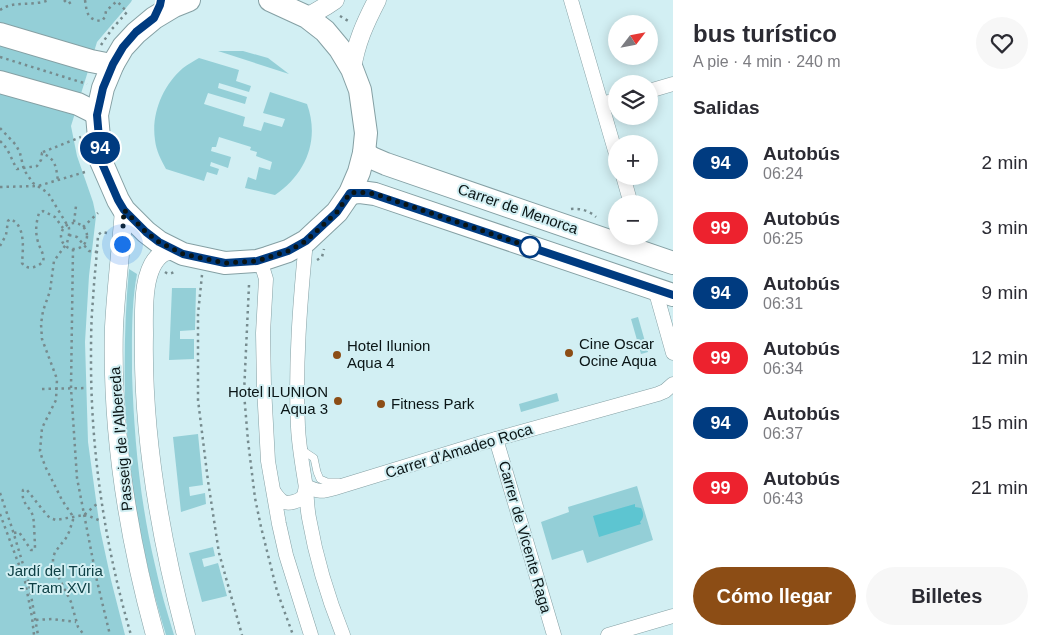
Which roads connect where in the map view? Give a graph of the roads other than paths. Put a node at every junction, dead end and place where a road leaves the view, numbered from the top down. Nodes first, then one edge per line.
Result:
1 (189, 0) edge
2 (270, 0) edge
3 (377, 0) edge
4 (570, 0) edge
5 (336, 7) edge
6 (303, 10) edge
7 (0, 34) edge
8 (102, 62) junction
9 (352, 69) junction
10 (0, 82) edge
11 (673, 84) edge
12 (658, 88) edge
13 (608, 102) edge
14 (602, 104) junction
15 (88, 110) junction
16 (611, 135) edge
17 (364, 153) junction
18 (350, 193) junction
19 (124, 210) junction
20 (608, 234) edge
21 (306, 241) junction
22 (640, 245) edge
23 (174, 250) junction
24 (257, 261) junction
25 (673, 263) edge
26 (664, 292) edge
27 (673, 353) edge
28 (673, 384) edge
29 (673, 393) edge
30 (658, 394) junction
31 (496, 439) junction
32 (299, 442) junction
33 (355, 482) junction
34 (306, 486) junction
35 (274, 492) junction
36 (673, 616) edge
37 (155, 635) edge
38 (186, 635) edge
39 (311, 635) edge
40 (343, 635) edge
41 (554, 635) edge
42 (608, 635) edge

1 - 8 main road
2 - 6 main road
3 - 9 street
4 - 14 street
5 - 6 street
6 - 9 main road
7 - 8 main road
8 - 15 main road
9 - 17 main road
10 - 15 main road
11 - 12 street
13 - 14 street
14 - 16 street
15 - 19 main road
17 - 18 main road
17 - 20 main road, Carrer de Menorca
18 - 21 main road
18 - 26 main road, Carrer de Menorca
19 - 23 main road
19 - 37 street, Passeig de l'Albereda
21 - 24 main road
21 - 32 street
22 - 25 main road, Carrer de Menorca
23 - 24 main road
23 - 38 street, Passeig de l'Albereda
24 - 35 street
26 - 27 street
28 - 30 street
29 - 30 street
30 - 31 street, Carrer d'Amadeo Roca
31 - 33 street, Carrer d'Amadeo Roca
31 - 41 street, Carrer de Vicente Raga
32 - 33 lane
32 - 34 street
33 - 34 street, Carrer d'Amadeo Roca
34 - 35 street
34 - 40 street
35 - 39 street
36 - 42 street

